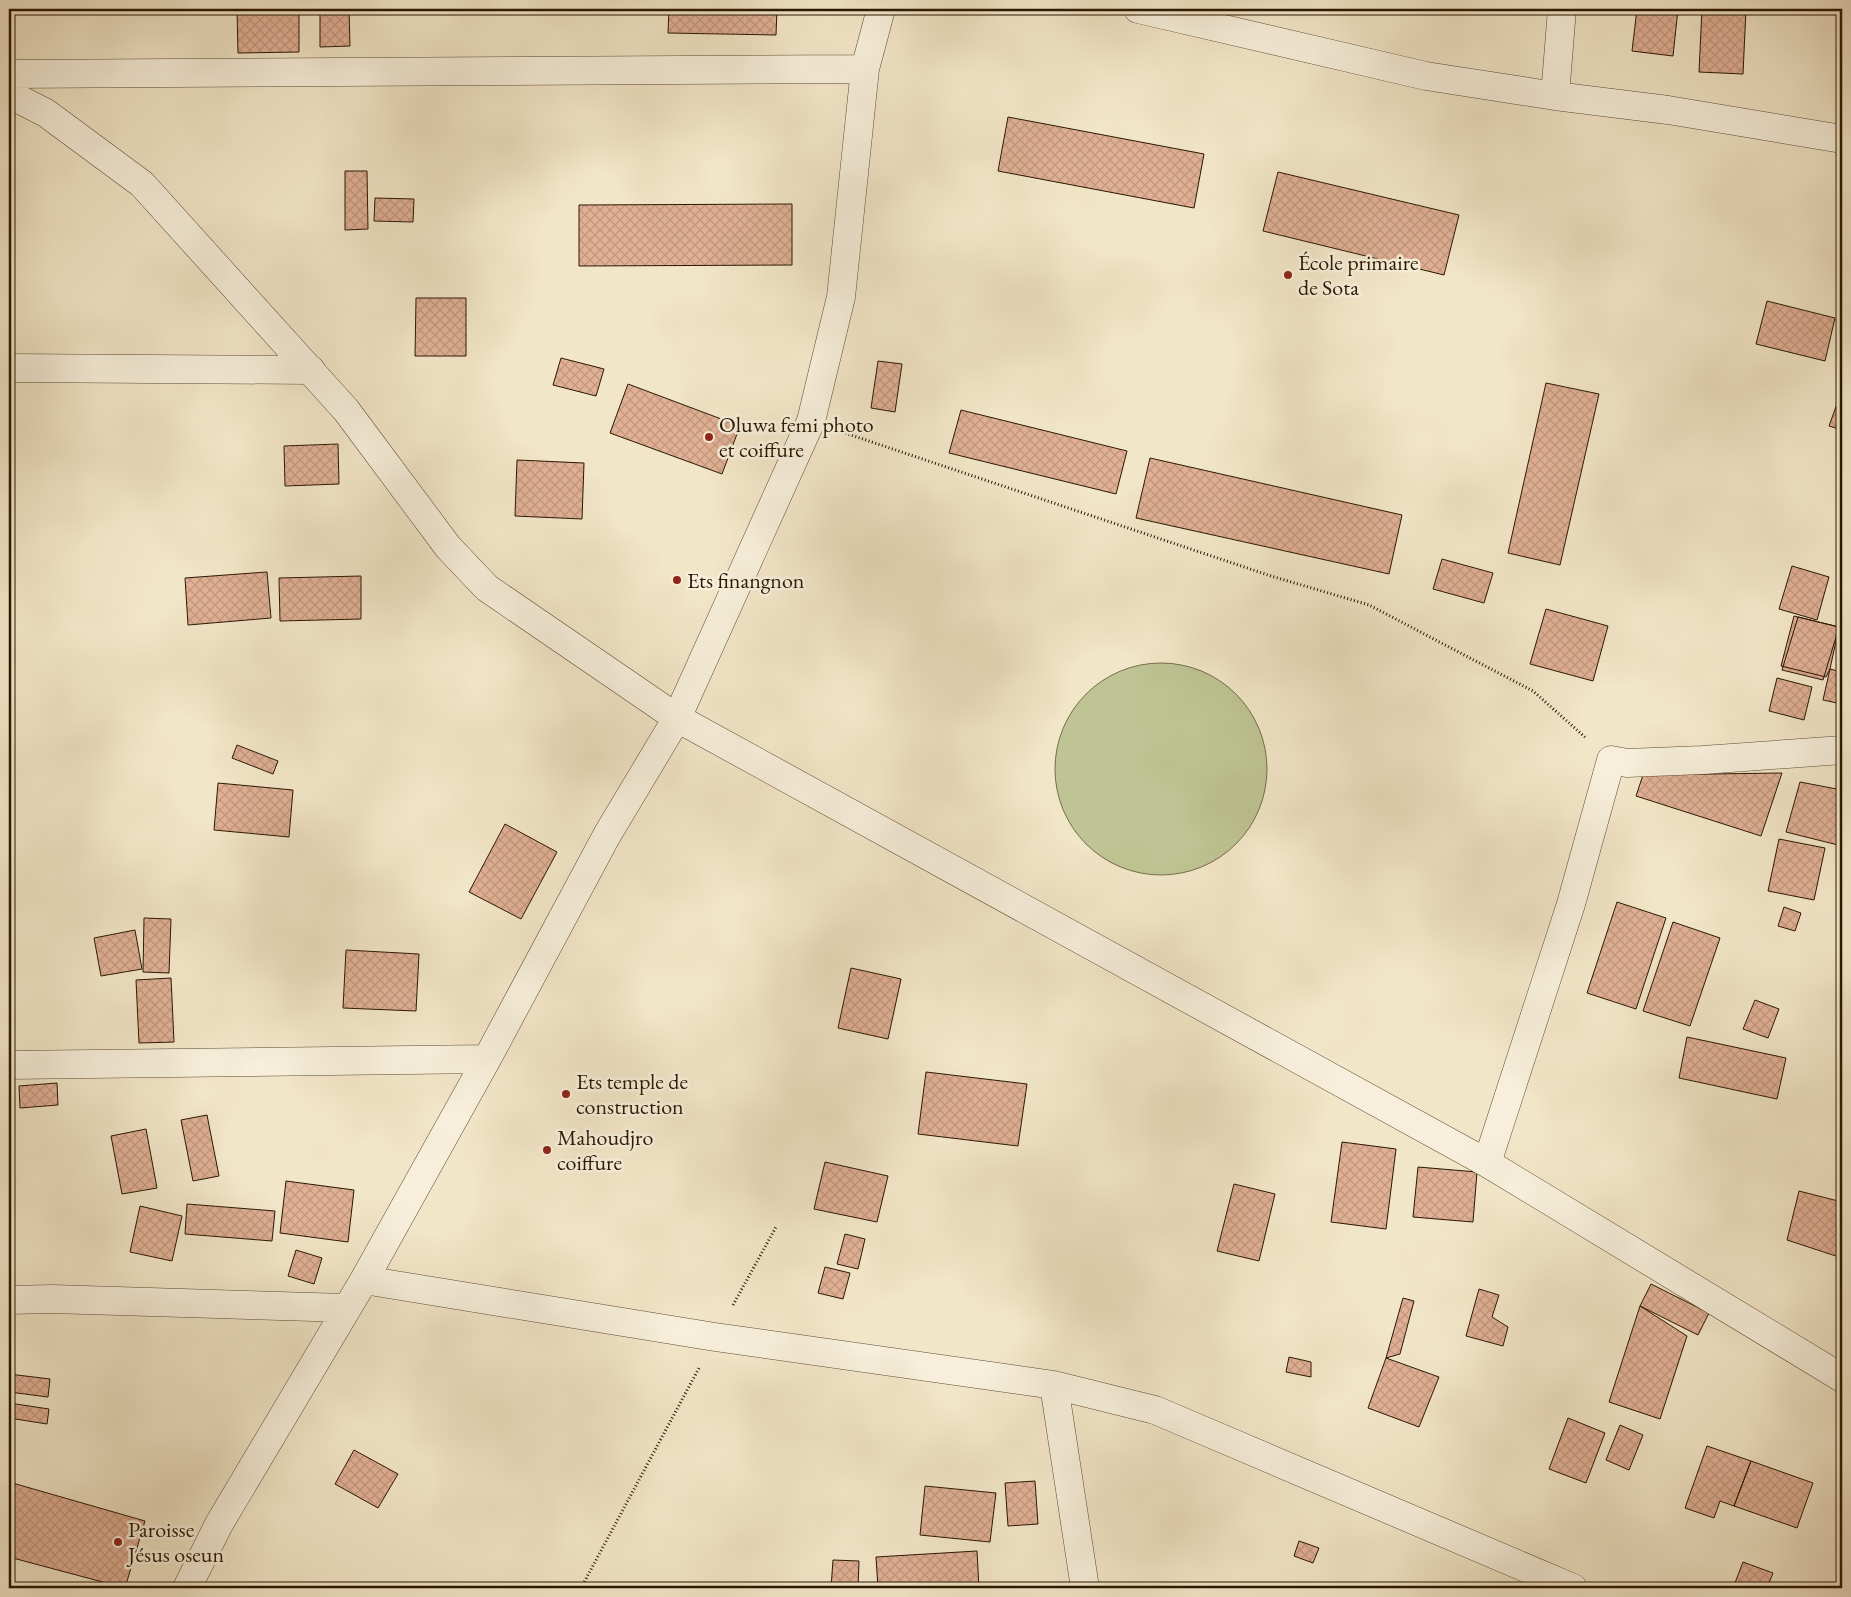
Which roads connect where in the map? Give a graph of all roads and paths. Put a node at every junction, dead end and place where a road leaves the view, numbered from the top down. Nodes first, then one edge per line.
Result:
1 (880, 9) edge
2 (1138, 9) edge
3 (1562, 9) edge
4 (865, 69) junction
5 (9, 74) edge
6 (9, 94) edge
7 (1555, 96) junction
8 (1842, 140) edge
9 (9, 368) edge
10 (311, 370) junction
11 (810, 421) junction
12 (677, 718) junction
13 (1842, 750) edge
14 (1611, 760) junction
15 (488, 1059) junction
16 (9, 1065) edge
17 (1488, 1163) junction
18 (776, 1227) dead end
19 (364, 1280) junction
20 (9, 1300) edge
21 (347, 1308) junction
22 (715, 1337) junction
23 (1842, 1378) edge
24 (1054, 1385) junction
25 (187, 1588) edge
26 (581, 1588) edge
27 (1085, 1588) edge
28 (1573, 1588) edge

1 - 4 street
2 - 7 street
3 - 7 street
4 - 5 street
4 - 11 street
6 - 10 street
7 - 8 street
9 - 10 street
10 - 12 street
11 - 12 street
11 - 14 path
12 - 15 street
12 - 17 street
13 - 14 street
14 - 17 street
15 - 16 street
15 - 19 street
17 - 23 street
18 - 22 path
19 - 21 street
19 - 22 street
20 - 21 street
21 - 25 street
22 - 24 street
22 - 26 path
24 - 27 street
24 - 28 street

